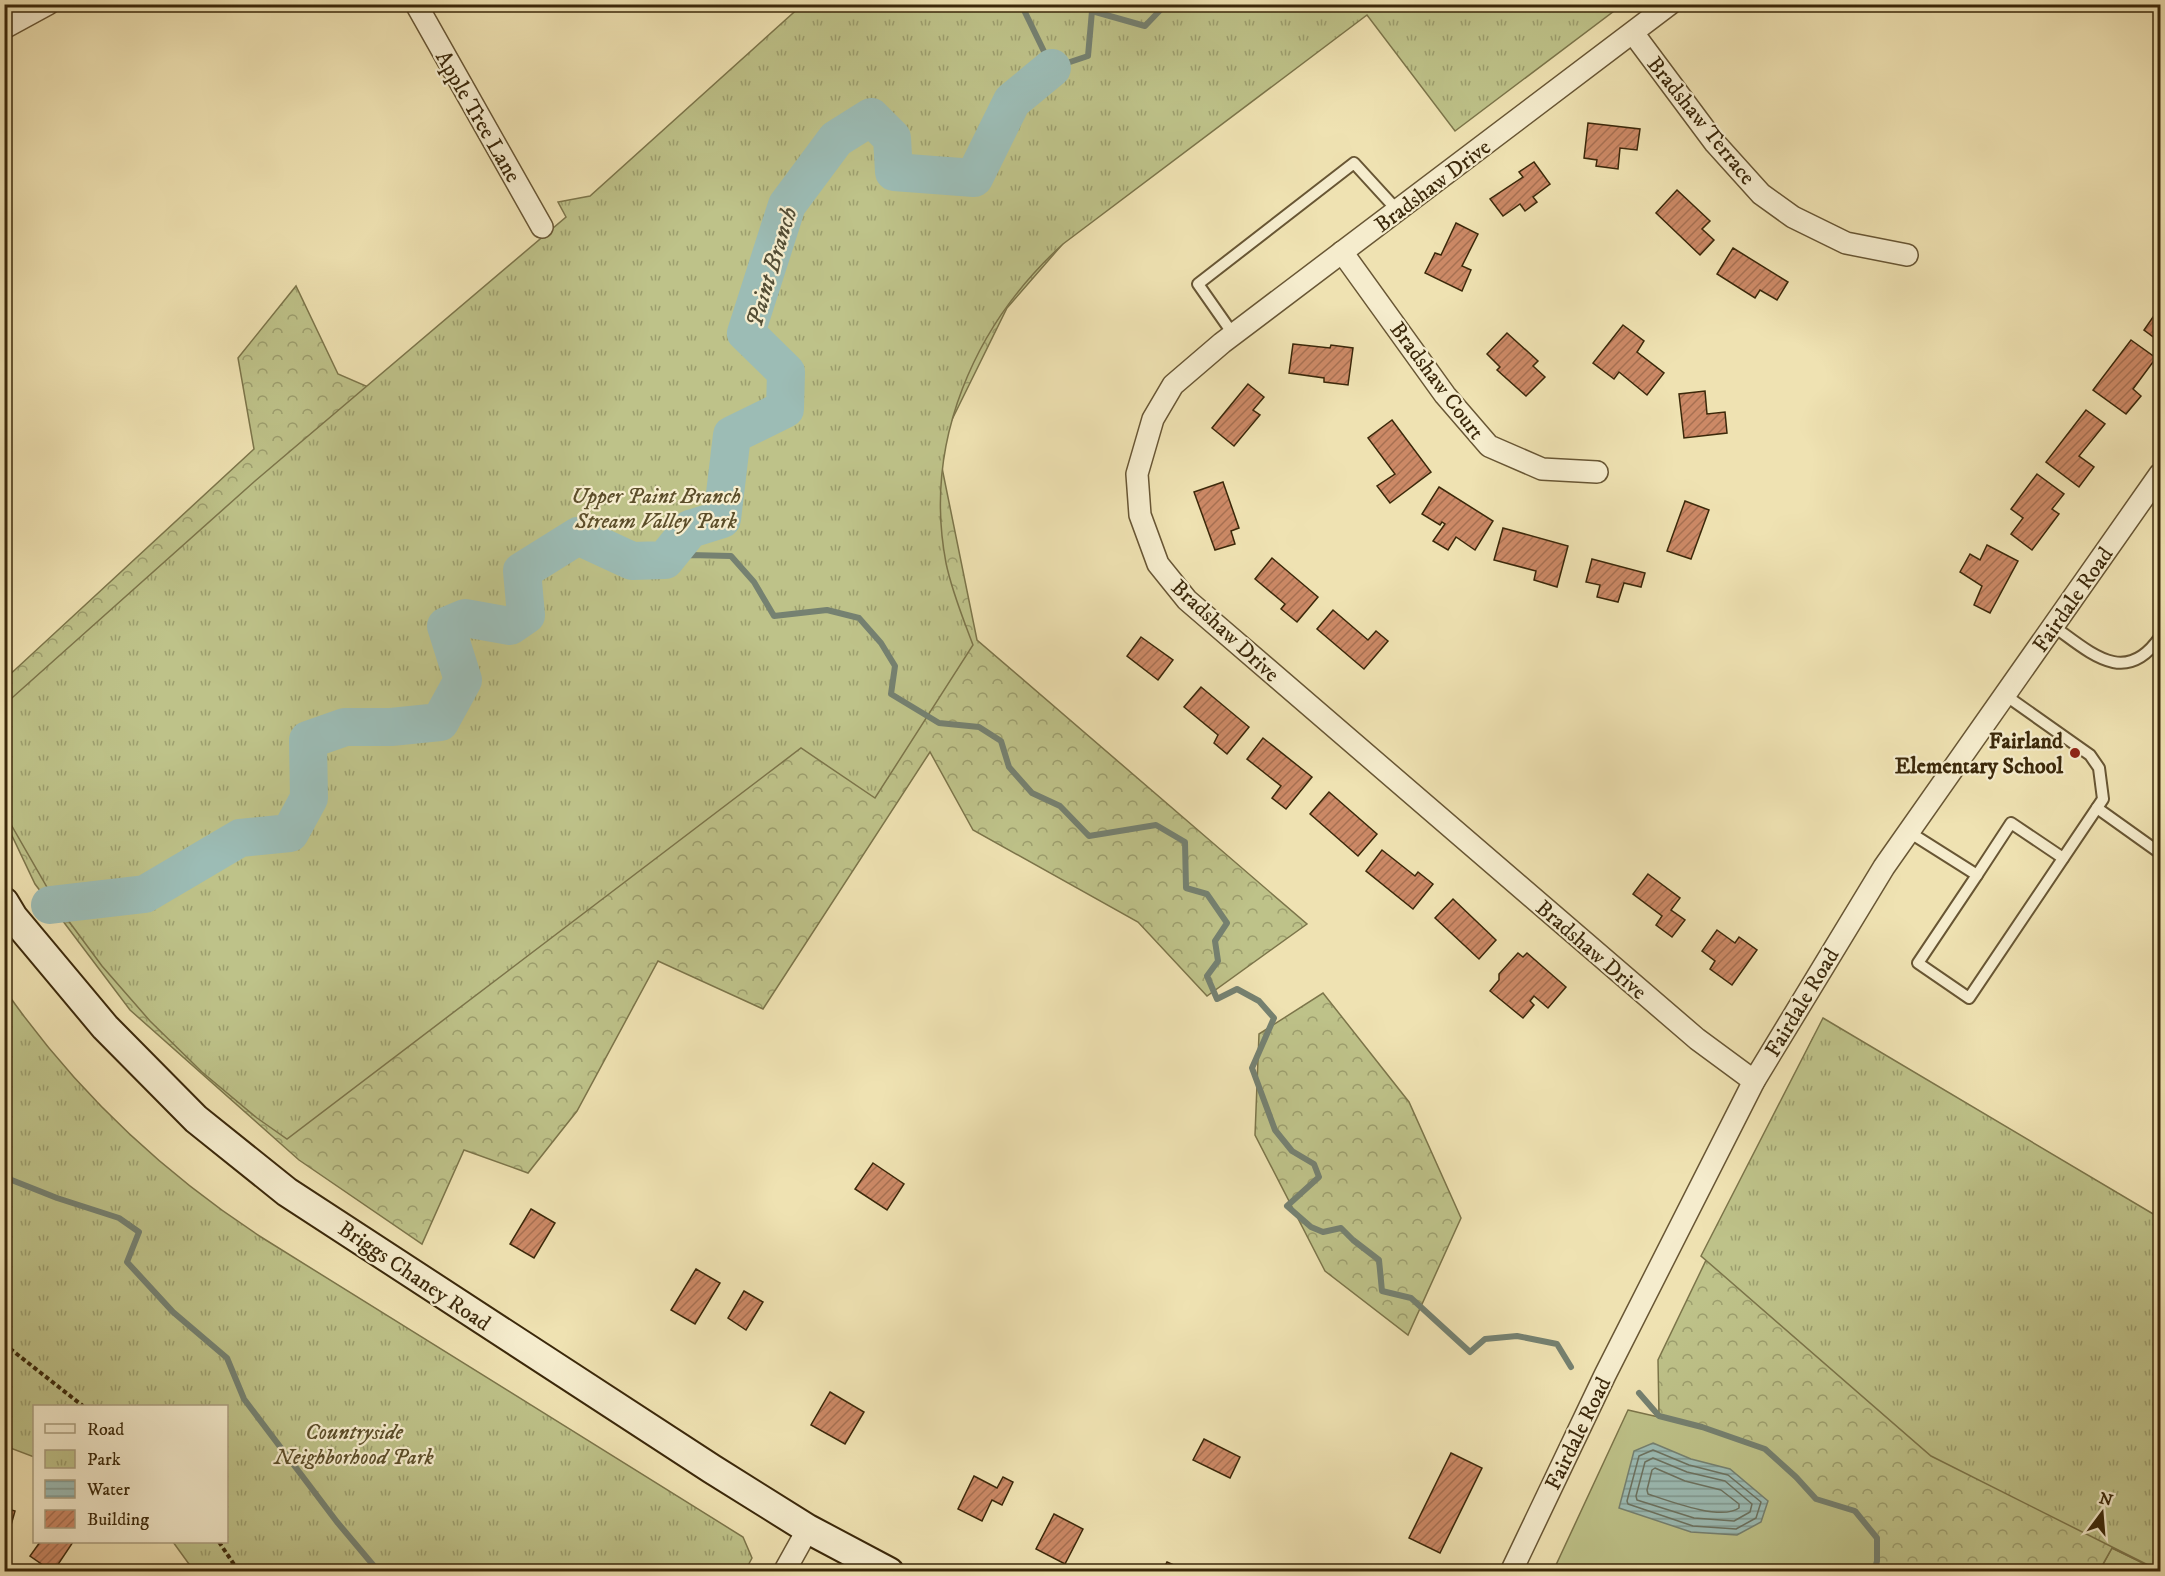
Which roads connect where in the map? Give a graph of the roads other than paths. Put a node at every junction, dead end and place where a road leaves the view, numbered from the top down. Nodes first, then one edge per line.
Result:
1 (48, 4) edge
2 (416, 4) edge
3 (1670, 4) edge
4 (4, 28) edge
5 (1633, 33) junction
6 (1397, 210) junction
7 (542, 227) dead end
8 (1342, 252) junction
9 (1907, 255) dead end
10 (1233, 334) junction
11 (1597, 472) dead end
12 (2160, 474) edge
13 (2053, 626) junction
14 (2160, 637) edge
15 (2005, 695) junction
16 (2097, 808) junction
17 (1909, 832) junction
18 (2160, 853) edge
19 (2063, 858) junction
20 (1977, 875) junction
21 (4, 902) edge
22 (1754, 1081) junction
23 (808, 1529) junction
24 (784, 1572) edge
25 (889, 1572) edge
26 (1511, 1572) edge

1 - 4 street
2 - 7 street, Apple Tree Lane
3 - 5 street, Bradshaw Drive
5 - 6 street, Bradshaw Drive
5 - 9 street, Bradshaw Terrace
6 - 8 street, Bradshaw Drive
6 - 10 lane
8 - 10 street, Bradshaw Drive
8 - 11 street, Bradshaw Court
10 - 22 street, Bradshaw Drive
12 - 13 street, Fairdale Road
13 - 14 lane
13 - 15 street, Fairdale Road
15 - 16 lane
15 - 17 street, Fairdale Road
16 - 18 lane
16 - 19 lane
17 - 20 lane
17 - 22 street, Fairdale Road
19 - 20 lane
19 - 20 lane
21 - 23 main road, Briggs Chaney Road
22 - 26 street, Fairdale Road
23 - 24 street
23 - 25 main road, Briggs Chaney Road

